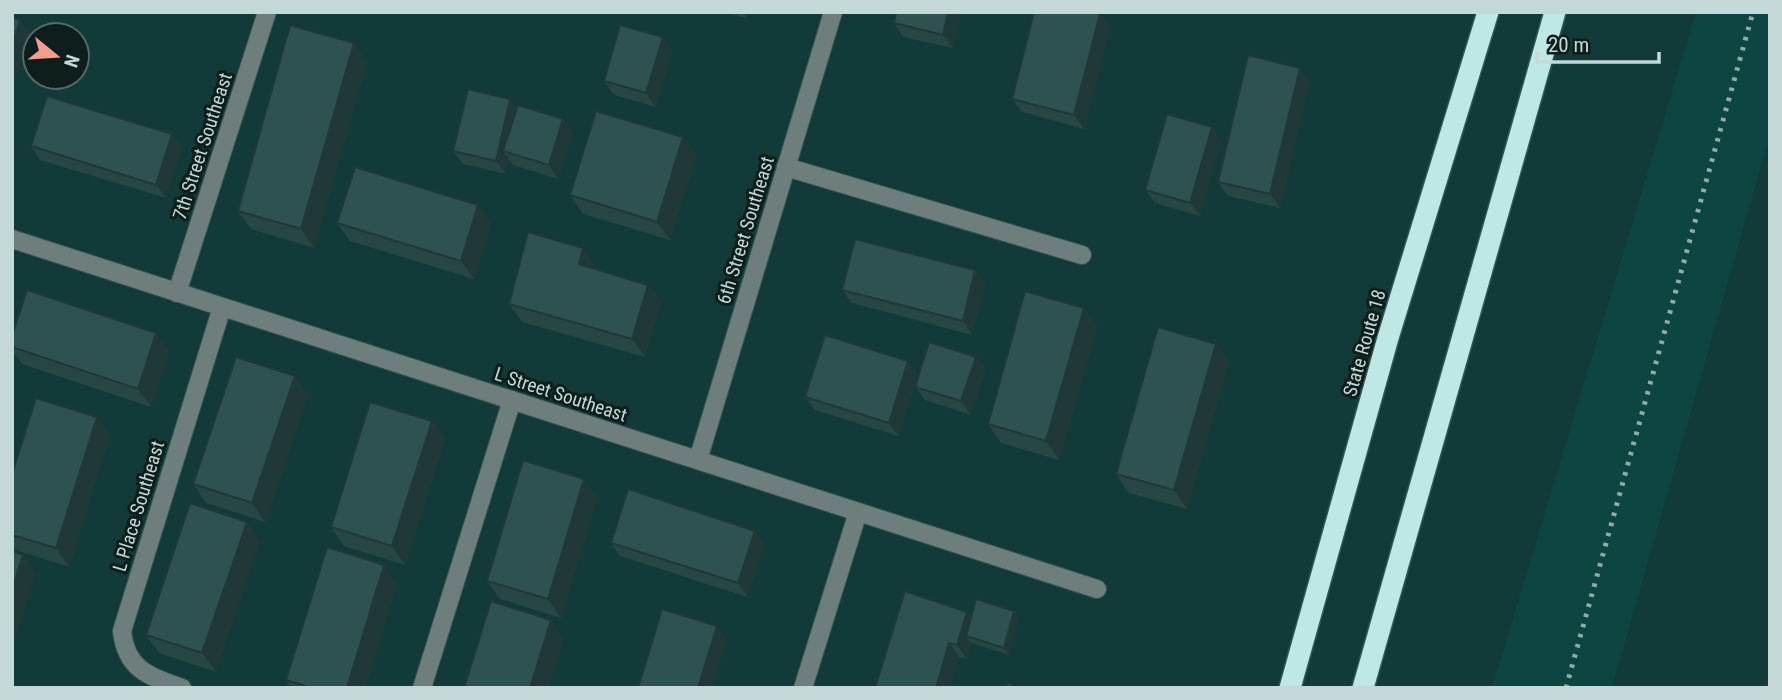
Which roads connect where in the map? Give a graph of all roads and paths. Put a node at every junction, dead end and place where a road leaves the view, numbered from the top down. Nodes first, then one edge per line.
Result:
1 (267, 12) edge
2 (833, 12) edge
3 (1488, 12) edge
4 (1555, 12) edge
5 (786, 167) junction
6 (12, 239) edge
7 (1082, 255) dead end
8 (177, 292) junction
9 (222, 307) junction
10 (512, 400) junction
11 (698, 460) junction
12 (858, 512) junction
13 (1097, 589) dead end
14 (182, 688) edge
15 (422, 688) edge
16 (803, 688) edge
17 (1290, 688) edge
18 (1363, 688) edge

1 - 8 street, 7th Street Southeast
2 - 5 street, 6th Street Southeast
3 - 17 highway, State Route 18
4 - 18 highway
5 - 7 street
5 - 11 street, 6th Street Southeast
6 - 8 street, L Street Southeast
8 - 9 street, L Street Southeast
9 - 10 street, L Street Southeast
9 - 14 street, L Place Southeast
10 - 11 street, L Street Southeast
10 - 15 street
11 - 12 street, L Street Southeast
12 - 13 street, L Street Southeast
12 - 16 street

